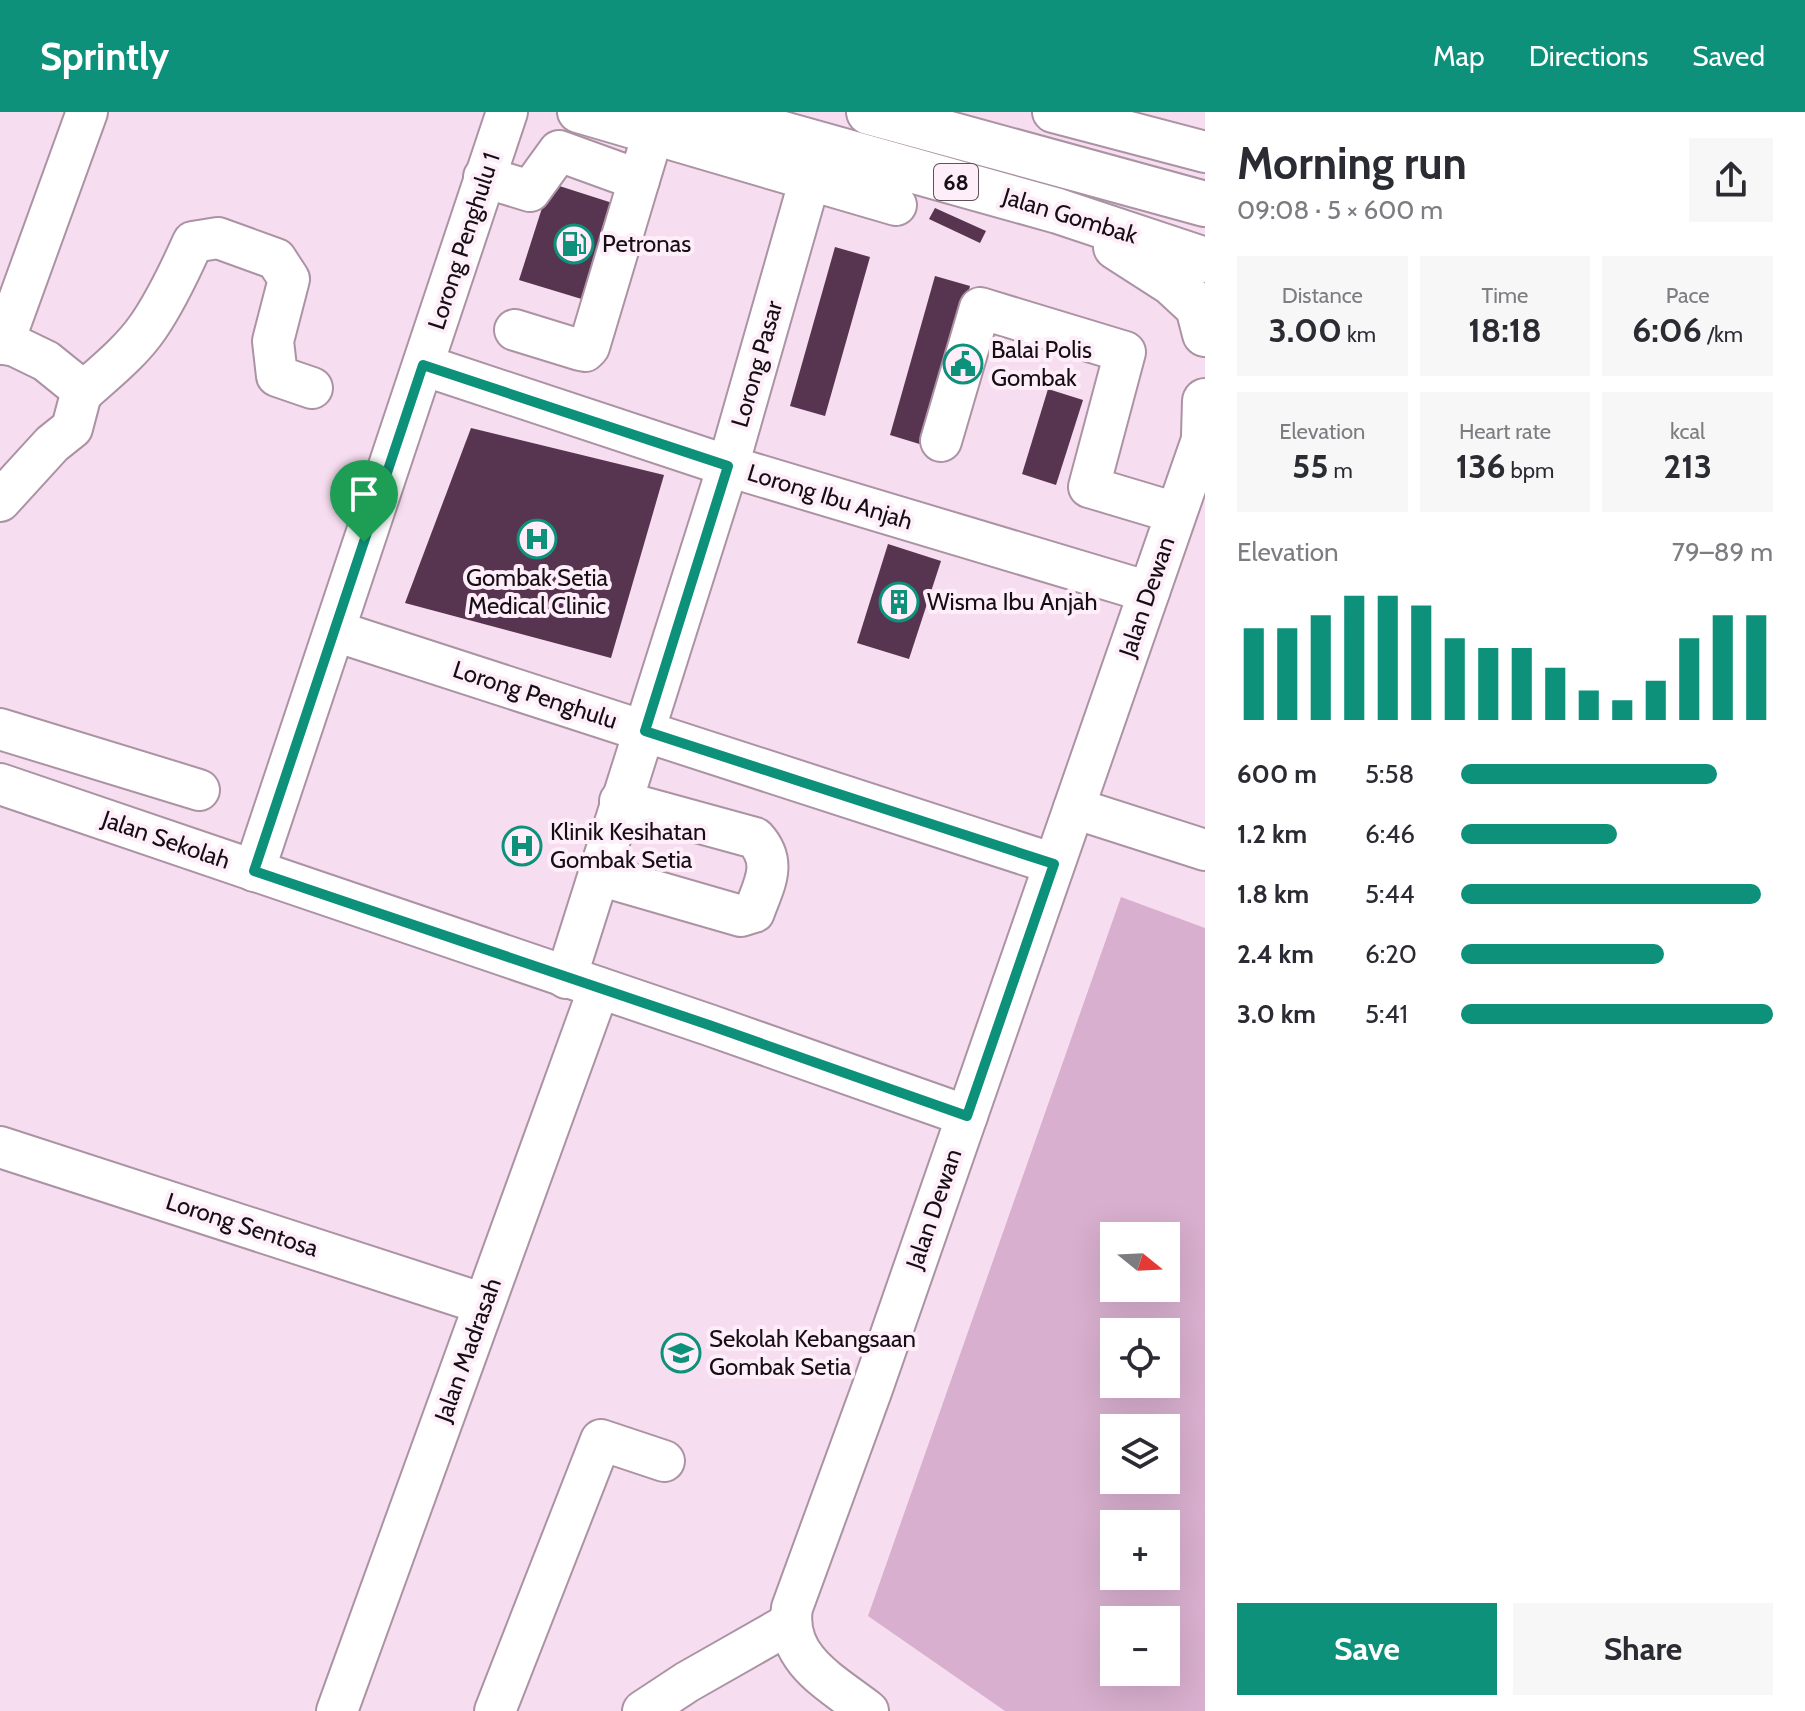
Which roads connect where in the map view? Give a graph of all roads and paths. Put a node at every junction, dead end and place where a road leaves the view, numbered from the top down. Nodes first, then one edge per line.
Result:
1 (87, 112) edge
2 (507, 112) edge
3 (578, 112) edge
4 (704, 112) edge
5 (869, 112) edge
6 (1053, 112) edge
7 (661, 123) edge
8 (1146, 123) edge
9 (1205, 152) edge
10 (484, 177) junction
11 (810, 179) junction
12 (639, 180) junction
13 (1130, 183) junction
14 (1205, 204) edge
15 (896, 205) dead end
16 (1058, 211) junction
17 (1205, 260) edge
18 (515, 330) dead end
19 (1205, 334) edge
20 (2, 344) edge
21 (423, 365) junction
22 (312, 388) dead end
23 (81, 394) junction
24 (1205, 425) edge
25 (941, 441) dead end
26 (728, 466) junction
27 (0, 501) edge
28 (1176, 513) junction
29 (1149, 592) junction
30 (335, 631) junction
31 (0, 729) edge
32 (645, 731) junction
33 (93, 757) junction
34 (0, 784) edge
35 (199, 790) dead end
36 (620, 801) junction
37 (76, 808) junction
38 (1074, 808) junction
39 (1205, 850) edge
40 (1054, 864) junction
41 (254, 871) junction
42 (599, 875) junction
43 (582, 983) junction
44 (967, 1116) junction
45 (0, 1147) edge
46 (484, 1304) junction
47 (664, 1461) dead end
48 (789, 1624) junction
49 (337, 1711) edge
50 (495, 1711) edge
51 (643, 1711) edge
52 (868, 1711) edge

1 - 20 street
2 - 10 street, Lorong Penghulu 1
3 - 7 street
4 - 16 main road, Jalan Gombak / 68
5 - 13 main road, Jalan Gombak / 68
6 - 8 street
7 - 11 street
7 - 12 street
8 - 9 street
8 - 13 street
10 - 12 street
10 - 21 street, Lorong Penghulu 1
11 - 15 street
11 - 26 street, Lorong Pasar
12 - 18 street
13 - 14 main road, Jalan Gombak / 68
16 - 17 main road, Jalan Gombak / 68
16 - 19 main road
20 - 23 street
21 - 26 street, Lorong Ibu Anjah
21 - 30 street, Lorong Penghulu 1
22 - 23 street
23 - 27 street
24 - 28 street, Jalan Dewan
25 - 28 street
26 - 29 street, Lorong Ibu Anjah
26 - 32 street, Lorong Pasar
28 - 29 street, Jalan Dewan
29 - 38 street, Jalan Dewan
30 - 32 street, Lorong Penghulu
30 - 41 street, Lorong Penghulu 1
31 - 33 street
32 - 36 street, Lorong Pasar
32 - 40 street, Lorong Penghulu
33 - 35 street
33 - 37 street
34 - 37 street, Jalan Sekolah
36 - 42 street, Lorong Pasar
36 - 42 street
37 - 41 street, Jalan Sekolah
38 - 39 street
38 - 40 street, Jalan Dewan
40 - 44 street, Jalan Dewan
41 - 43 street, Jalan Sekolah
42 - 43 street, Jalan Madrasah
43 - 44 street, Jalan Sekolah
43 - 46 street, Jalan Madrasah
44 - 48 street, Jalan Dewan
45 - 46 street, Lorong Sentosa
46 - 49 street, Jalan Madrasah
47 - 50 street
48 - 51 street
48 - 52 street

